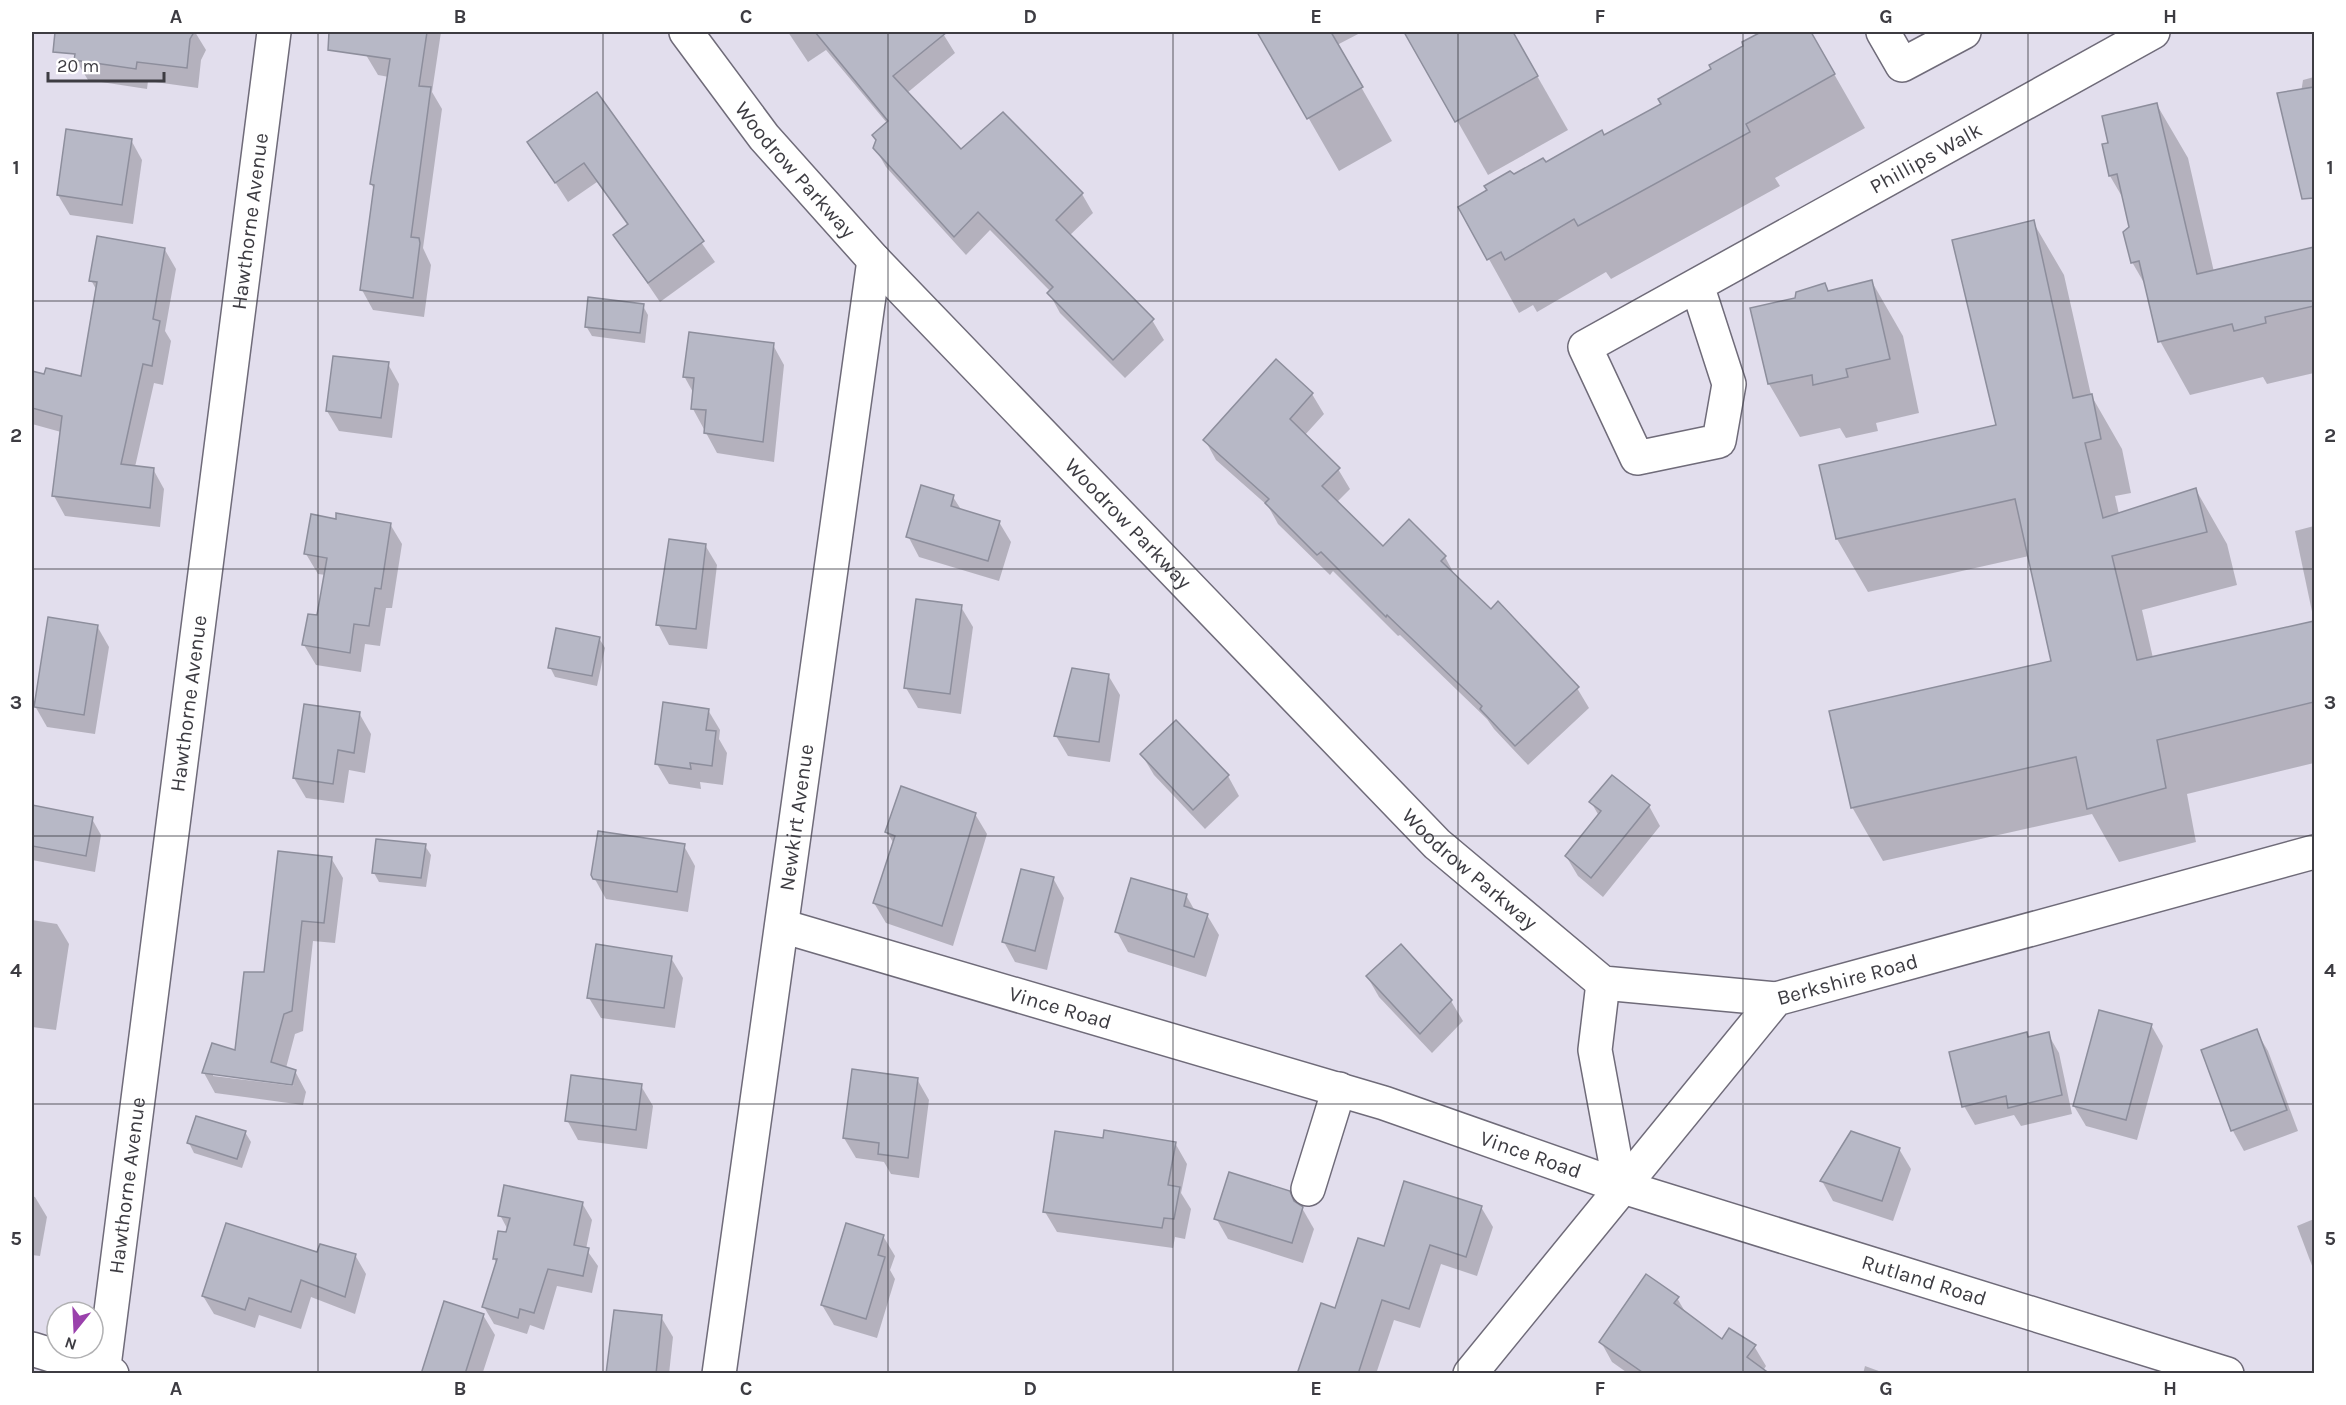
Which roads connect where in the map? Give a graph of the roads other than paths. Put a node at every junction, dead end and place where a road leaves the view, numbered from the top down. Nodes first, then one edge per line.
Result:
1 (274, 32) edge
2 (686, 32) edge
3 (1883, 32) edge
4 (1964, 32) edge
5 (2153, 32) edge
6 (874, 260) junction
7 (1697, 285) junction
8 (2312, 859) edge
9 (782, 926) junction
10 (1603, 983) junction
11 (1776, 999) junction
12 (1339, 1089) junction
13 (1620, 1186) junction
14 (1308, 1188) dead end
15 (32, 1349) edge
16 (106, 1373) edge
17 (719, 1374) edge
18 (1470, 1374) edge
19 (2227, 1374) edge

1 - 16 street, Hawthorne Avenue
2 - 6 street, Woodrow Parkway
3 - 4 street
5 - 7 street, Phillips Walk
6 - 9 street, Newkirt Avenue
6 - 10 street, Woodrow Parkway
7 - 7 street, Phillips Walk
8 - 11 street, Berkshire Road
9 - 12 street, Vince Road
9 - 17 street, Newkirt Avenue
10 - 11 street
10 - 13 street
11 - 13 street, Berkshire Road
12 - 13 street, Vince Road
12 - 14 street
13 - 18 street, Berkshire Road
13 - 19 street, Rutland Road
15 - 16 street

